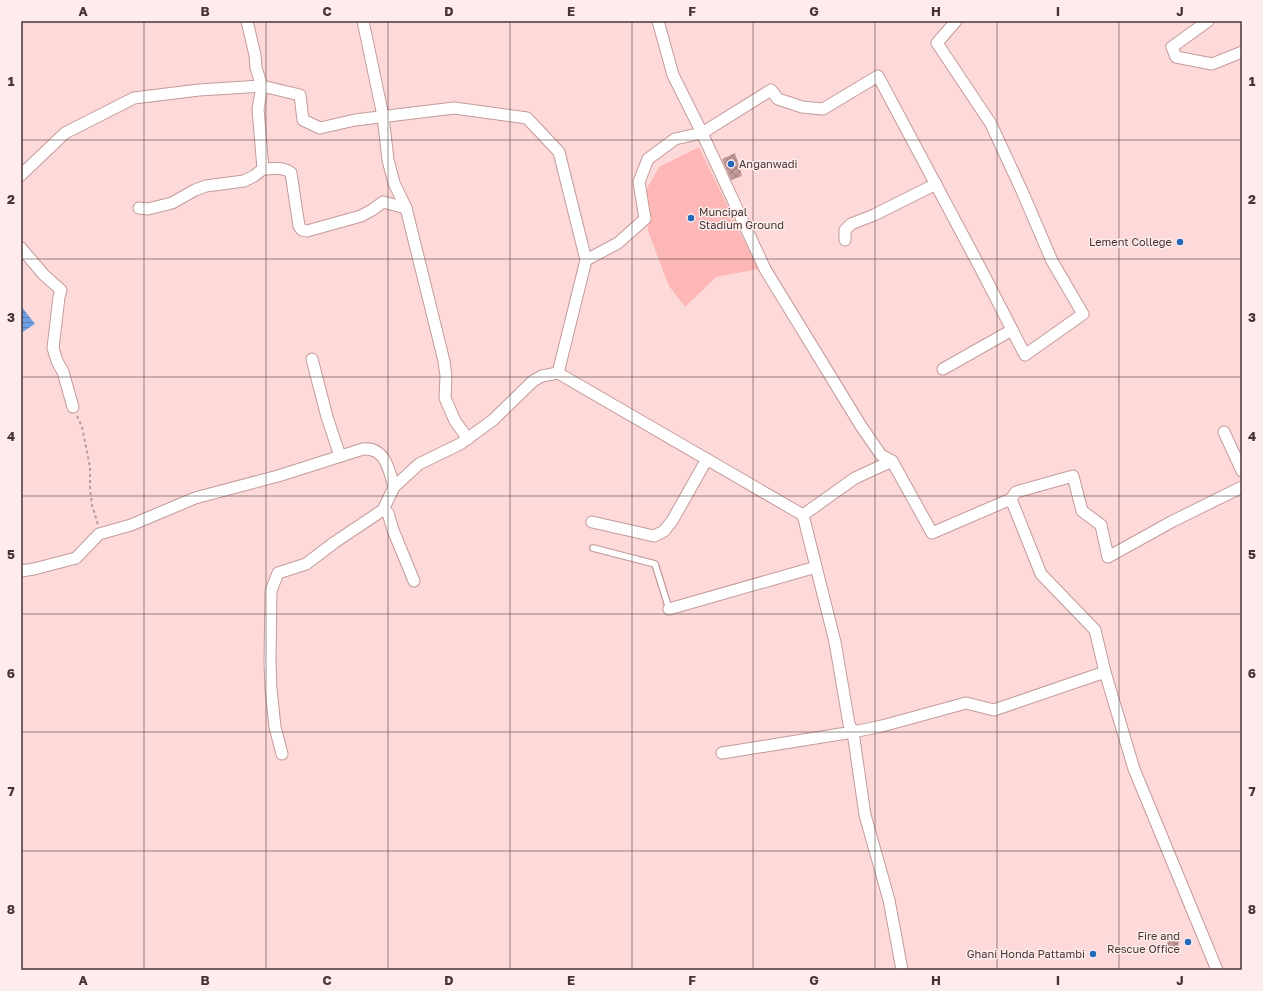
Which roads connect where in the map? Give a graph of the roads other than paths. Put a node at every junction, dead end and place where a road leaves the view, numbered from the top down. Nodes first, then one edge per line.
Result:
1 (247, 21) edge
2 (363, 21) edge
3 (658, 21) edge
4 (956, 21) edge
5 (1208, 21) edge
6 (1242, 52) edge
7 (262, 86) junction
8 (383, 116) junction
9 (702, 133) junction
10 (263, 169) junction
11 (21, 175) edge
12 (936, 184) junction
13 (139, 208) dead end
14 (406, 208) junction
15 (845, 240) dead end
16 (21, 248) edge
17 (586, 260) junction
18 (1012, 330) junction
19 (312, 359) dead end
20 (943, 369) dead end
21 (558, 373) junction
22 (73, 407) road end
23 (1224, 432) dead end
24 (468, 438) junction
25 (340, 456) junction
26 (707, 459) junction
27 (892, 460) junction
28 (1242, 471) edge
29 (394, 487) junction
30 (1242, 487) edge
31 (1011, 499) junction
32 (383, 510) junction
33 (803, 514) junction
34 (592, 522) dead end
35 (593, 548) dead end
36 (816, 567) junction
37 (21, 571) edge
38 (414, 581) dead end
39 (669, 609) joint
40 (1105, 672) junction
41 (853, 732) junction
42 (722, 753) dead end
43 (282, 754) dead end
44 (902, 970) edge
45 (1217, 970) edge

1 - 7 street
2 - 8 street
3 - 9 street
4 - 18 street
5 - 6 street
7 - 8 street
7 - 10 street
7 - 11 street
8 - 14 street
8 - 17 street
9 - 12 street
9 - 17 street
9 - 27 street
10 - 13 street
10 - 14 street
12 - 15 street
12 - 18 street
14 - 24 street
16 - 22 street
17 - 21 street
18 - 20 street
19 - 25 street
21 - 24 street
21 - 26 street
23 - 28 street
24 - 29 street
25 - 29 street
25 - 37 street
26 - 33 street
26 - 34 street
27 - 31 street
27 - 33 street
29 - 32 street
30 - 31 street
31 - 40 street
32 - 38 street
32 - 43 street
33 - 36 street
35 - 39 lane
36 - 39 street
36 - 41 street
40 - 41 street
40 - 45 street
41 - 42 street
41 - 44 street

